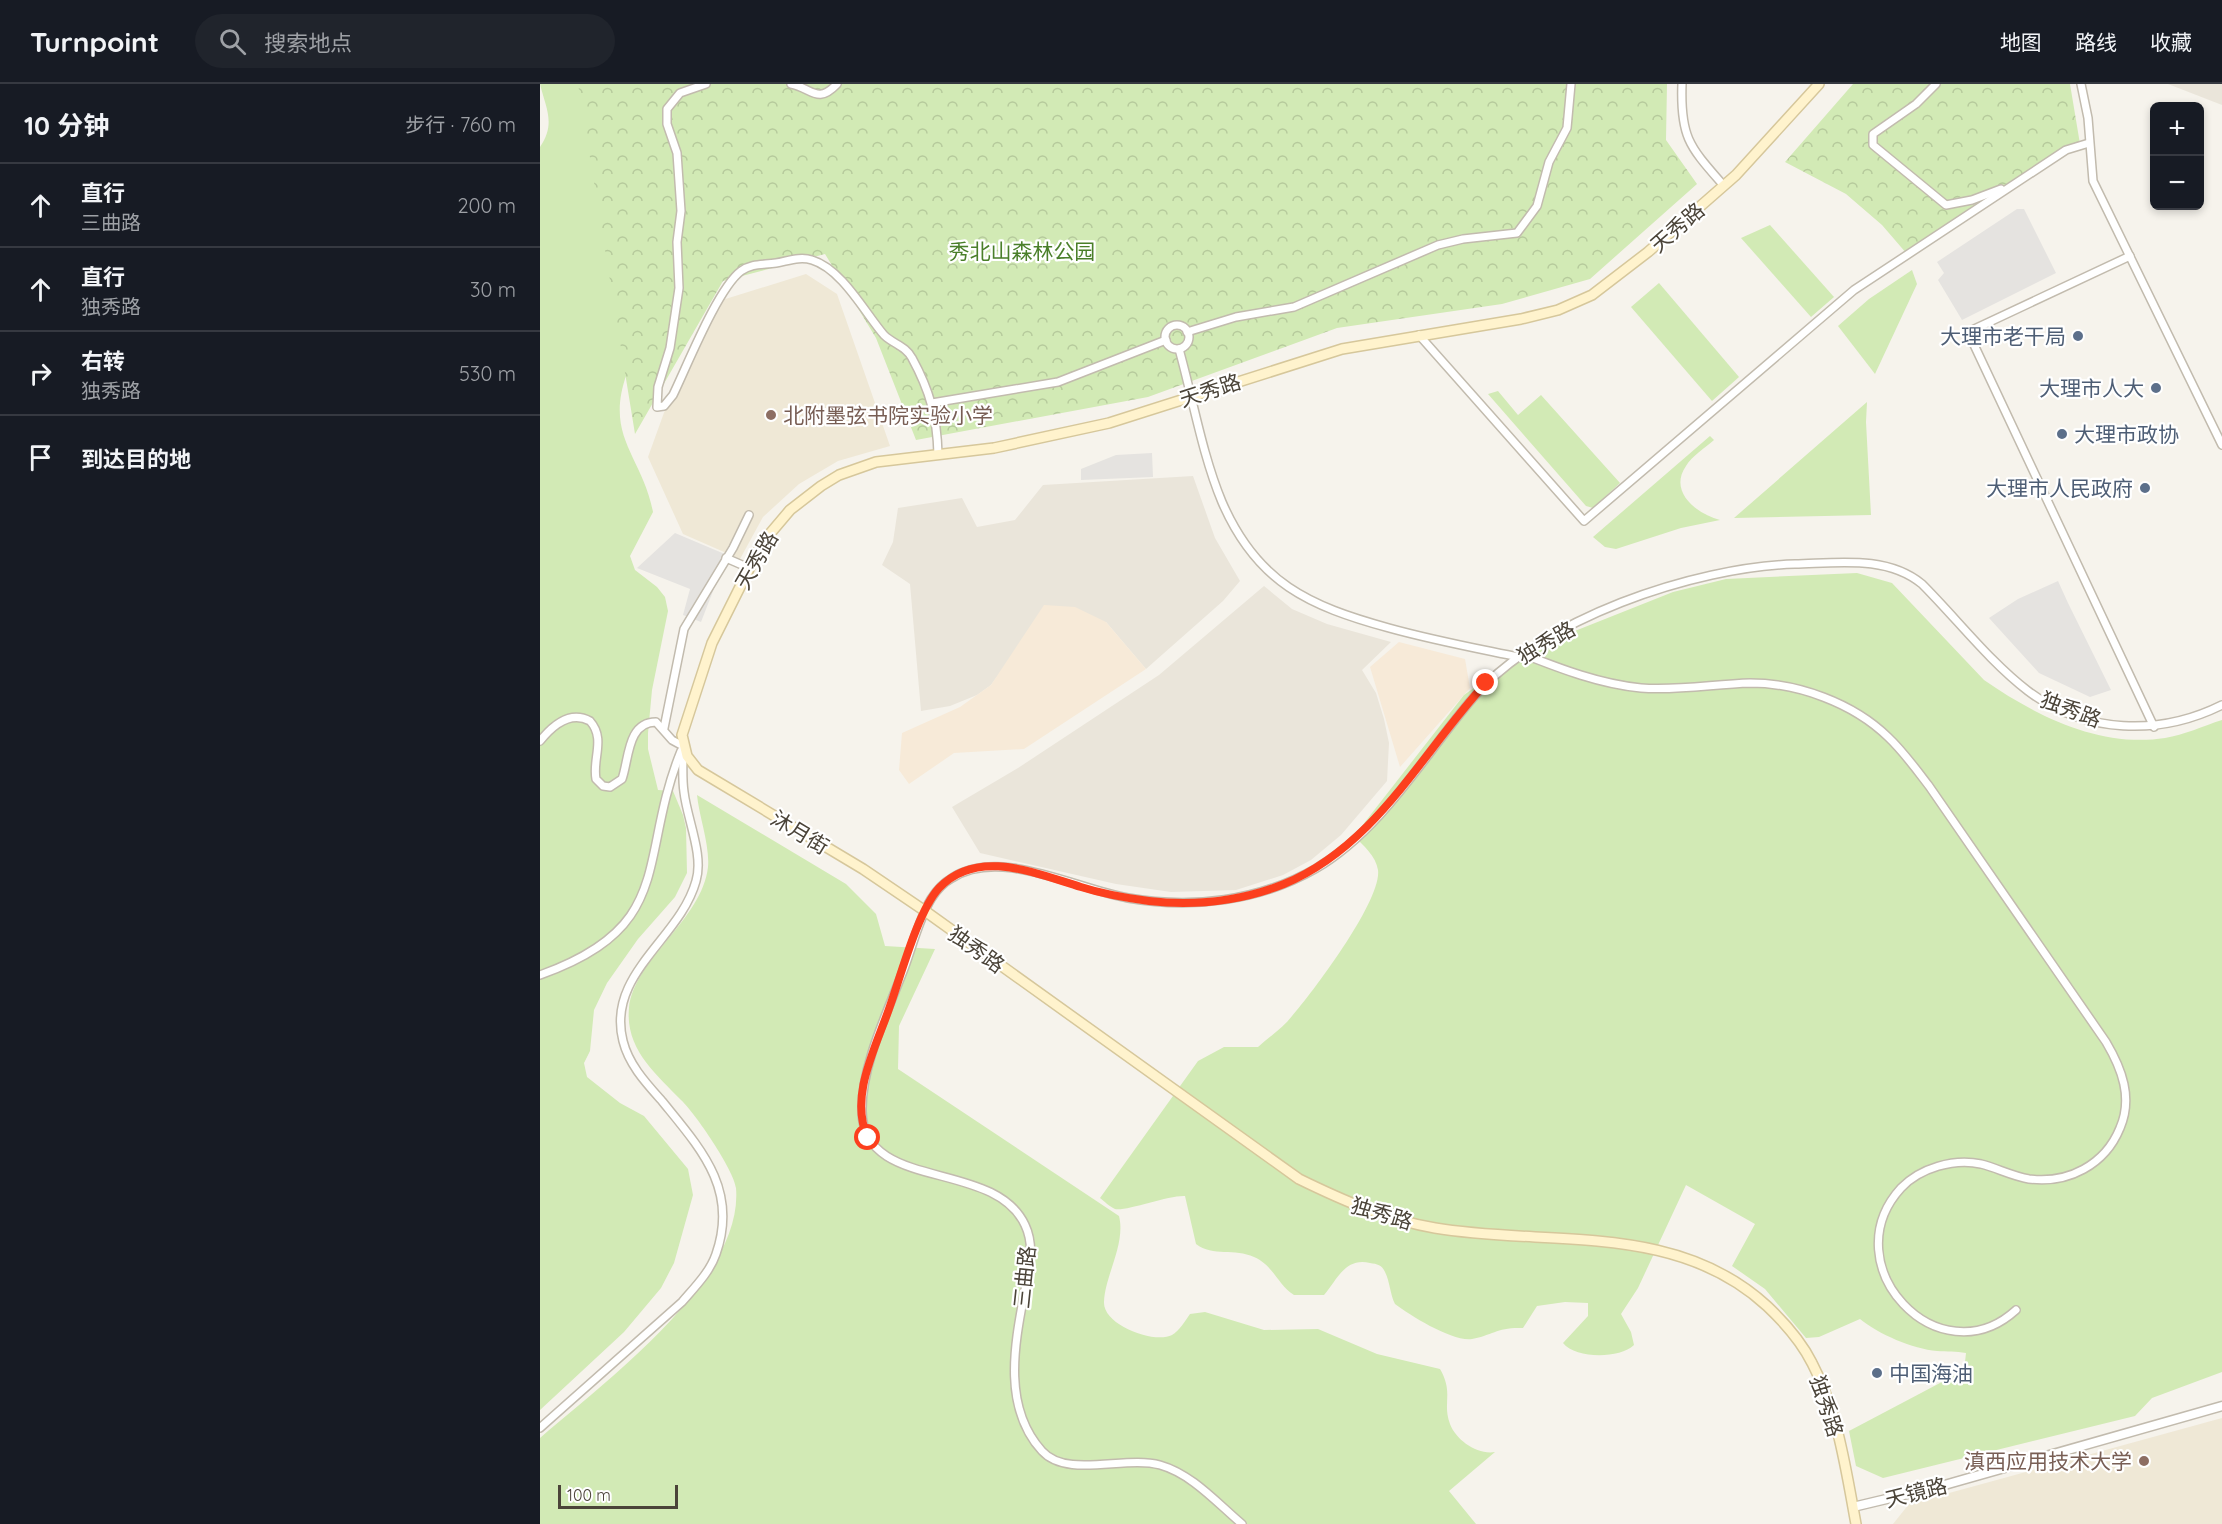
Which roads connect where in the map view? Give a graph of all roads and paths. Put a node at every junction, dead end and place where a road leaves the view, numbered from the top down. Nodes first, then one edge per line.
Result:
1 (706, 84) edge
2 (791, 84) edge
3 (837, 84) edge
4 (1571, 84) edge
5 (1682, 84) edge
6 (1819, 84) edge
7 (1936, 84) edge
8 (2081, 84) edge
9 (2090, 143) junction
10 (2014, 184) junction
11 (1724, 186) junction
12 (2130, 256) junction
13 (1187, 332) junction
14 (1419, 334) junction
15 (1166, 340) junction
16 (1179, 349) junction
17 (1192, 396) junction
18 (932, 403) junction
19 (2222, 446) edge
20 (938, 454) junction
21 (749, 515) dead end
22 (726, 558) junction
23 (749, 568) junction
24 (1521, 655) junction
25 (2222, 705) edge
26 (2154, 726) junction
27 (663, 728) junction
28 (540, 741) edge
29 (683, 746) junction
30 (925, 911) junction
31 (540, 975) edge
32 (2016, 1310) dead end
33 (2222, 1406) edge
34 (540, 1428) edge
35 (1852, 1507) junction
36 (1242, 1524) edge
37 (1856, 1524) edge

1 - 18 street
2 - 3 street
4 - 13 street
5 - 11 street
6 - 11 main road, 天秀路
7 - 10 street
8 - 9 street
9 - 10 street
9 - 12 street
10 - 14 street
11 - 14 main road, 天秀路
12 - 19 street
12 - 26 street
13 - 15 street
13 - 16 street
14 - 17 main road, 天秀路
15 - 16 street
15 - 18 street
16 - 17 street
17 - 20 main road, 天秀路
17 - 24 street
18 - 20 street
20 - 23 main road, 天秀路
21 - 22 street
22 - 23 street
22 - 27 street
23 - 29 main road, 天秀路
24 - 26 street, 独秀路
24 - 30 street, 独秀路
24 - 32 street
25 - 26 street, 独秀路
27 - 28 street
27 - 29 street
29 - 30 main road, 沐月街
29 - 31 street
29 - 34 street
30 - 35 main road, 独秀路
30 - 36 street, 三曲路
33 - 35 street, 天镜路
35 - 37 main road, 独秀路

